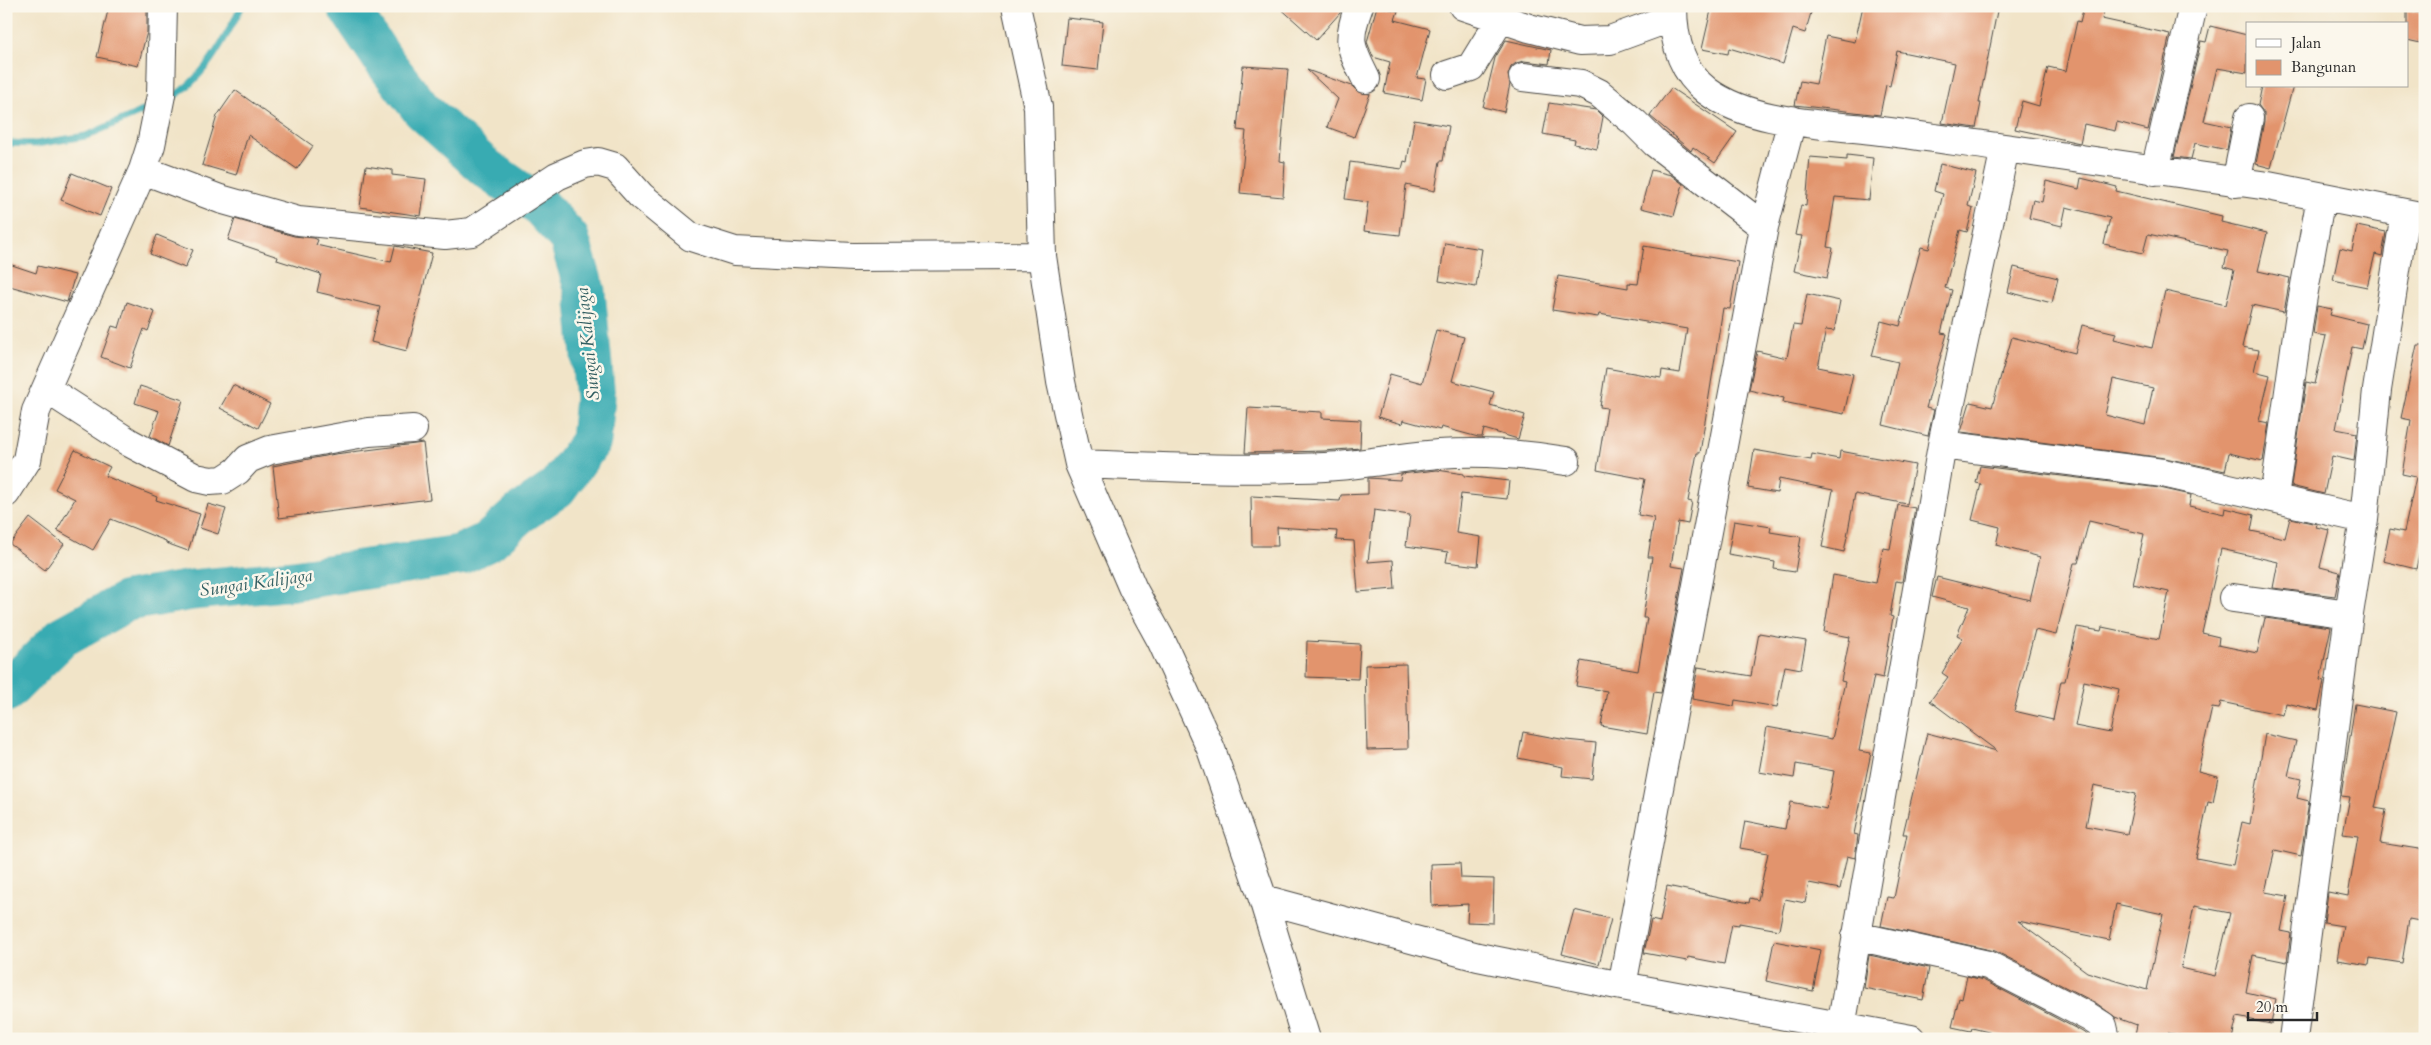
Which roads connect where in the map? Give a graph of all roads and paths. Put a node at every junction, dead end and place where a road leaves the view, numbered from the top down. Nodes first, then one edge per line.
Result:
1 (163, 6) edge
2 (1016, 6) edge
3 (1360, 6) edge
4 (1463, 6) edge
5 (2193, 6) edge
6 (1673, 12) edge
7 (1500, 18) junction
8 (1447, 75) dead end
9 (1522, 77) dead end
10 (1366, 79) dead end
11 (2250, 118) dead end
12 (1792, 120) junction
13 (2005, 148) junction
14 (143, 170) junction
15 (2155, 171) junction
16 (2236, 183) junction
17 (2321, 197) junction
18 (2415, 215) edge
19 (1764, 227) junction
20 (1042, 256) junction
21 (48, 390) junction
22 (413, 429) dead end
23 (1942, 445) junction
24 (1566, 461) dead end
25 (1079, 464) junction
26 (6, 494) edge
27 (2274, 498) junction
28 (2364, 519) junction
29 (2233, 598) dead end
30 (2349, 614) junction
31 (1263, 899) junction
32 (1856, 936) junction
33 (1622, 986) junction
34 (1840, 1033) edge
35 (1306, 1039) edge
36 (1912, 1039) edge
37 (2106, 1039) edge
38 (2293, 1039) edge

1 - 14 street
2 - 20 street
3 - 10 street
4 - 7 street
5 - 15 street
6 - 7 street
6 - 12 street
7 - 8 street
9 - 19 street
11 - 16 street
12 - 13 street
12 - 19 street
13 - 15 street
13 - 23 street
14 - 20 street
14 - 21 street
15 - 16 street
16 - 17 street
17 - 18 street
17 - 27 street
18 - 28 street
19 - 33 street
20 - 25 street
21 - 22 street
21 - 26 street
23 - 27 street
23 - 32 street
24 - 25 street
25 - 31 street
27 - 28 street
28 - 30 street
29 - 30 street
30 - 38 street
31 - 33 street
31 - 35 street
32 - 34 street
32 - 37 street
33 - 34 street
34 - 36 street

